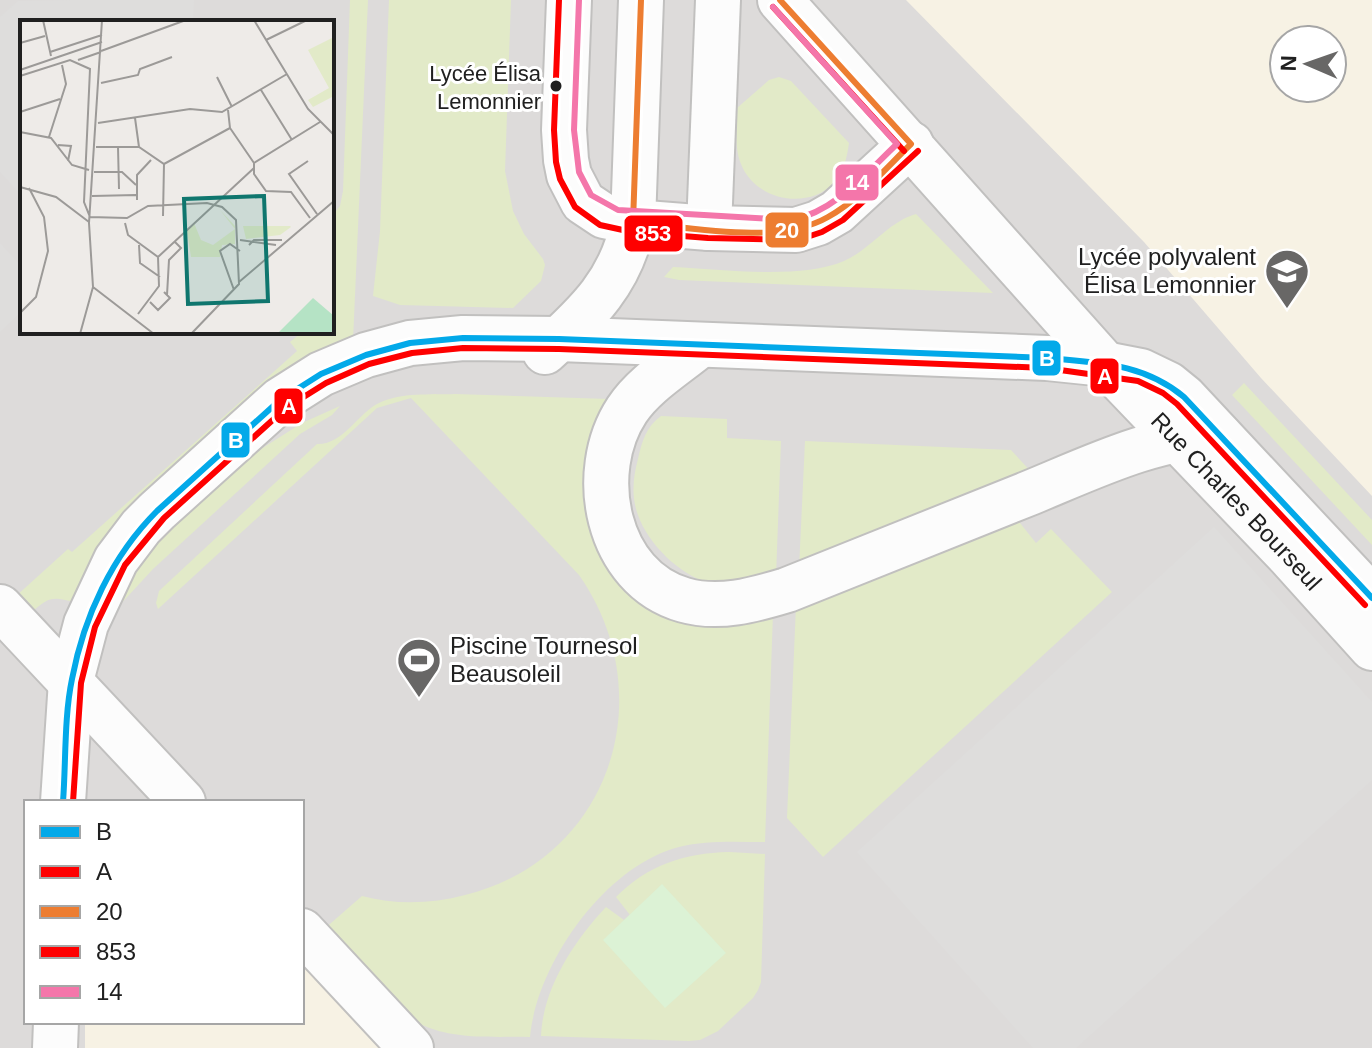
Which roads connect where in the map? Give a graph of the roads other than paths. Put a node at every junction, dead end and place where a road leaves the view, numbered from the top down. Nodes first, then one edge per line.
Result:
1 (569, 0) edge
2 (641, 0) edge
3 (718, 0) edge
4 (780, 0) edge
5 (911, 144) junction
6 (633, 222) junction
7 (709, 228) junction
8 (546, 352) junction
9 (684, 358) junction
10 (1105, 364) junction
11 (1139, 399) junction
12 (1220, 436) junction
13 (1176, 439) junction
14 (1372, 598) edge
15 (0, 607) edge
16 (1372, 648) edge
17 (71, 681) junction
18 (63, 800) edge
19 (181, 800) edge
20 (304, 933) edge
21 (56, 1024) edge
22 (55, 1048) edge
23 (411, 1048) edge

1 - 6 street
2 - 6 street
3 - 7 street
4 - 5 street, Rue Charles Bourseul
5 - 7 street
5 - 10 street, Rue Charles Bourseul
6 - 7 street
6 - 8 street
8 - 9 street
8 - 17 street
9 - 10 street
9 - 11 street
9 - 13 street
10 - 11 street, Rue Charles Bourseul
10 - 12 street
11 - 12 street
11 - 13 street, Rue Charles Bourseul
12 - 13 street
12 - 14 street
13 - 16 street, Rue Charles Bourseul
15 - 17 street
17 - 18 street
17 - 19 street
20 - 23 street
21 - 22 street

